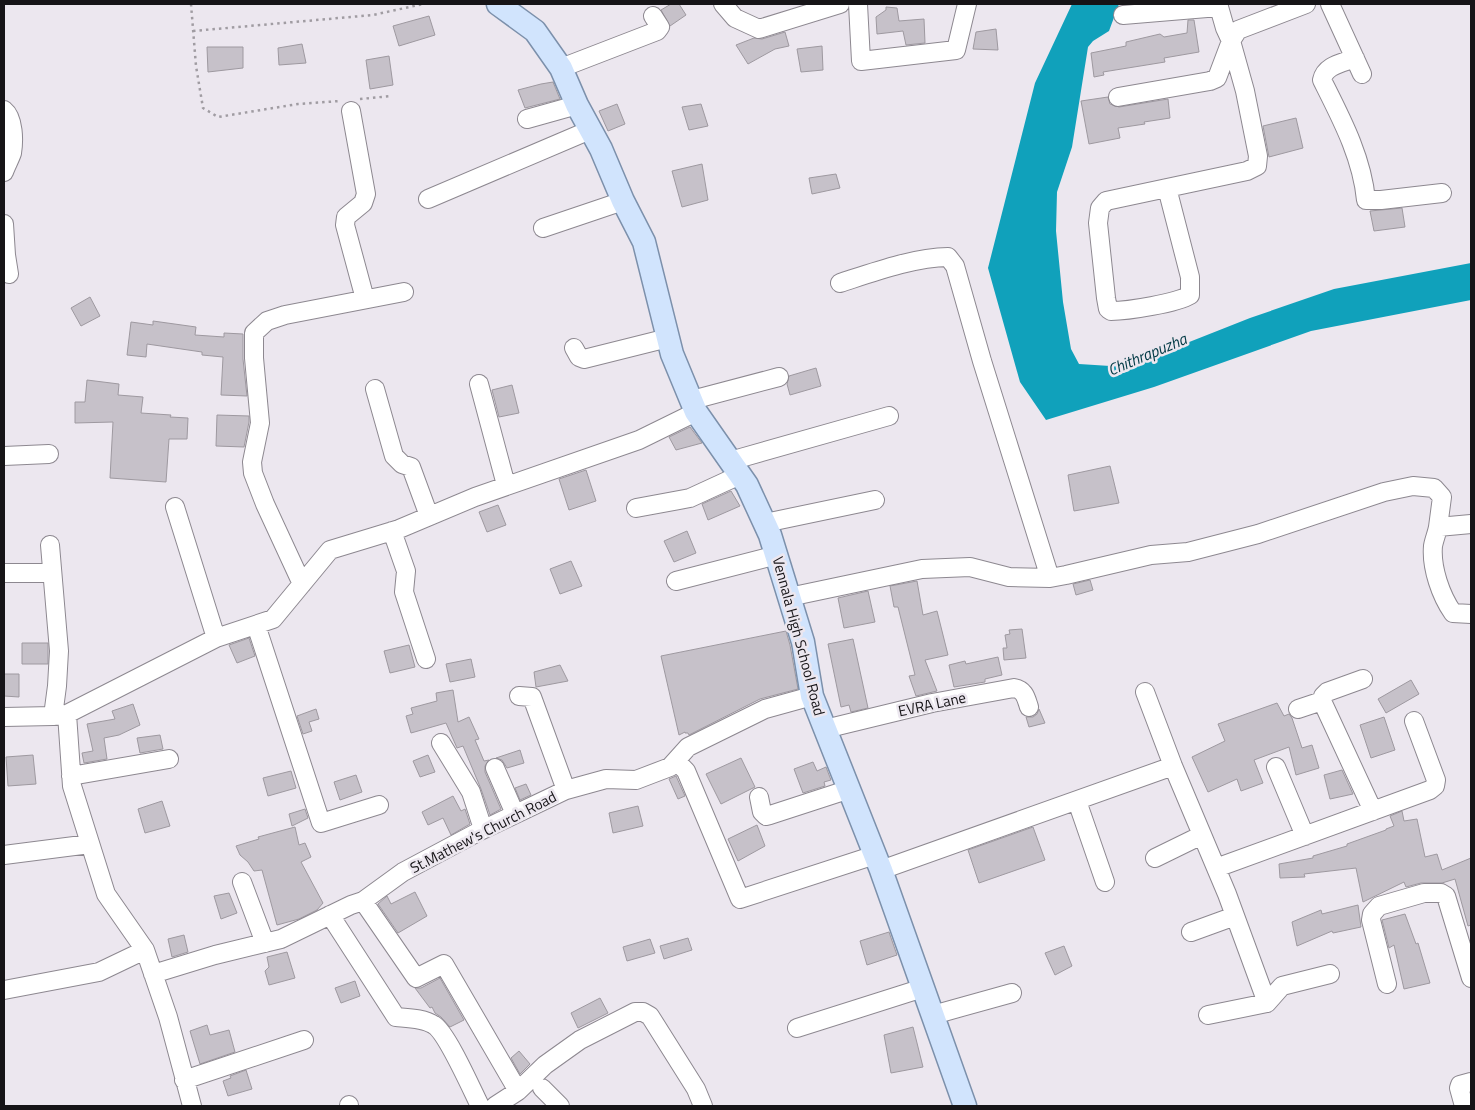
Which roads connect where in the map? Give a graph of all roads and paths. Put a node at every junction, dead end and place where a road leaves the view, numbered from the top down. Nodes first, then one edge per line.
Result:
1 (191, 4) edge
2 (423, 4) edge
3 (498, 4) edge
4 (723, 4) edge
5 (840, 4) edge
6 (858, 4) edge
7 (967, 4) edge
8 (1306, 4) edge
9 (1330, 4) edge
10 (1123, 15) dead end
11 (653, 16) dead end
12 (193, 31) junction
13 (1231, 41) junction
14 (561, 68) junction
15 (391, 96) dead end
16 (1118, 97) dead end
17 (349, 104) junction
18 (576, 105) junction
19 (4, 110) edge
20 (527, 119) dead end
21 (596, 140) junction
22 (4, 172) edge
23 (1167, 188) junction
24 (1442, 193) dead end
25 (428, 199) dead end
26 (623, 201) junction
27 (4, 224) edge
28 (543, 228) dead end
29 (10, 274) dead end
30 (840, 283) dead end
31 (404, 292) dead end
32 (365, 299) junction
33 (668, 338) junction
34 (574, 348) dead end
35 (779, 377) dead end
36 (480, 384) dead end
37 (375, 389) dead end
38 (694, 406) junction
39 (889, 416) dead end
40 (49, 454) dead end
41 (4, 456) edge
42 (735, 468) junction
43 (506, 485) junction
44 (875, 500) dead end
45 (175, 507) dead end
46 (636, 508) dead end
47 (429, 516) junction
48 (765, 523) junction
49 (1471, 524) edge
50 (1438, 527) junction
51 (392, 531) junction
52 (50, 545) dead end
53 (777, 555) junction
54 (4, 573) edge
55 (52, 573) junction
56 (1050, 578) junction
57 (676, 581) dead end
58 (302, 584) junction
59 (789, 597) junction
60 (1471, 614) edge
61 (256, 625) junction
62 (216, 638) junction
63 (426, 660) dead end
64 (1363, 679) dead end
65 (1145, 692) dead end
66 (519, 696) dead end
67 (812, 696) junction
68 (1322, 701) junction
69 (1029, 707) dead end
70 (1298, 709) dead end
71 (60, 715) junction
72 (4, 717) edge
73 (1414, 720) dead end
74 (825, 729) junction
75 (441, 743) dead end
76 (169, 759) dead end
77 (676, 761) junction
78 (1173, 766) junction
79 (1276, 767) dead end
80 (495, 768) dead end
81 (71, 776) junction
82 (850, 789) junction
83 (566, 790) junction
84 (759, 797) dead end
85 (1076, 800) junction
86 (379, 805) dead end
87 (1373, 811) junction
88 (515, 814) junction
89 (483, 829) junction
90 (1202, 835) junction
91 (1305, 836) junction
92 (90, 844) junction
93 (4, 856) edge
94 (1155, 858) dead end
95 (878, 863) junction
96 (1216, 868) junction
97 (242, 882) dead end
98 (1105, 882) dead end
99 (363, 901) junction
100 (330, 915) junction
101 (1235, 916) junction
102 (1191, 932) dead end
103 (265, 943) junction
104 (145, 950) junction
105 (153, 974) junction
106 (1330, 974) dead end
107 (1471, 978) edge
108 (1387, 984) dead end
109 (923, 988) junction
110 (4, 990) edge
111 (1012, 993) dead end
112 (1267, 1003) junction
113 (933, 1015) junction
114 (1208, 1015) dead end
115 (797, 1028) dead end
116 (304, 1040) dead end
117 (184, 1080) junction
118 (1471, 1082) edge
119 (542, 1088) dead end
120 (518, 1091) junction
121 (192, 1106) edge
122 (480, 1106) edge
123 (495, 1106) edge
124 (560, 1106) edge
125 (703, 1106) edge
126 (966, 1106) edge
127 (1464, 1106) edge

1 - 12 path
2 - 12 path
3 - 14 main road, Vennala High School Road
4 - 5 street
6 - 7 street
8 - 13 street
9 - 24 street
10 - 13 street
11 - 14 street
12 - 17 path
13 - 16 street
13 - 23 street
14 - 18 main road, Vennala High School Road
15 - 17 path
17 - 32 street
18 - 20 street
18 - 21 main road, Vennala High School Road
19 - 22 street
21 - 25 street
21 - 26 main road, Vennala High School Road
23 - 23 street
26 - 28 street
26 - 33 main road, Vennala High School Road
27 - 29 street
30 - 56 street
31 - 32 street
32 - 58 street
33 - 34 street
33 - 38 main road, Vennala High School Road
35 - 38 street
36 - 43 street
37 - 47 street
38 - 42 main road, Vennala High School Road
38 - 43 street
39 - 42 street
40 - 41 street
42 - 46 street
42 - 48 main road, Vennala High School Road
43 - 47 street
44 - 48 street
45 - 62 street
47 - 51 street
48 - 53 main road, Vennala High School Road
49 - 50 street
50 - 56 street
50 - 60 street
51 - 58 street
51 - 63 street
52 - 55 street
53 - 57 street
53 - 59 main road, Vennala High School Road
54 - 55 street
55 - 71 street
56 - 59 street
58 - 61 street
59 - 67 main road, Vennala High School Road
61 - 62 street
61 - 86 street
62 - 71 street
64 - 68 street
65 - 78 street
66 - 83 street
67 - 74 main road, Vennala High School Road
67 - 77 street, St.Mathew's Church Road
68 - 70 street
68 - 87 street
69 - 74 street, EVRA Lane
71 - 72 street
71 - 81 street
73 - 87 street
74 - 82 main road, Vennala High School Road
75 - 89 street
76 - 81 street
77 - 83 street, St.Mathew's Church Road
77 - 95 street
78 - 85 street
78 - 90 street
79 - 91 street
80 - 88 street
81 - 92 street
82 - 84 street
82 - 95 main road, Vennala High School Road
83 - 88 street, St.Mathew's Church Road
85 - 95 street
85 - 98 street
87 - 91 street
88 - 89 street, St.Mathew's Church Road
89 - 99 street, St.Mathew's Church Road
90 - 94 street
90 - 96 street
91 - 96 street
92 - 93 street
92 - 104 street
95 - 109 main road, Vennala High School Road
96 - 101 street
97 - 103 street
99 - 100 street, St.Mathew's Church Road
99 - 120 street
100 - 103 street, St.Mathew's Church Road
100 - 122 street
101 - 102 street
101 - 112 street
103 - 105 street, St.Mathew's Church Road
104 - 105 street
104 - 110 street
105 - 117 street
106 - 112 street
107 - 108 street
109 - 113 main road, Vennala High School Road
109 - 115 street
111 - 113 street
112 - 114 street
113 - 126 main road, Vennala High School Road
116 - 117 street
117 - 121 street
118 - 127 street
119 - 124 street
120 - 123 street
120 - 125 street

